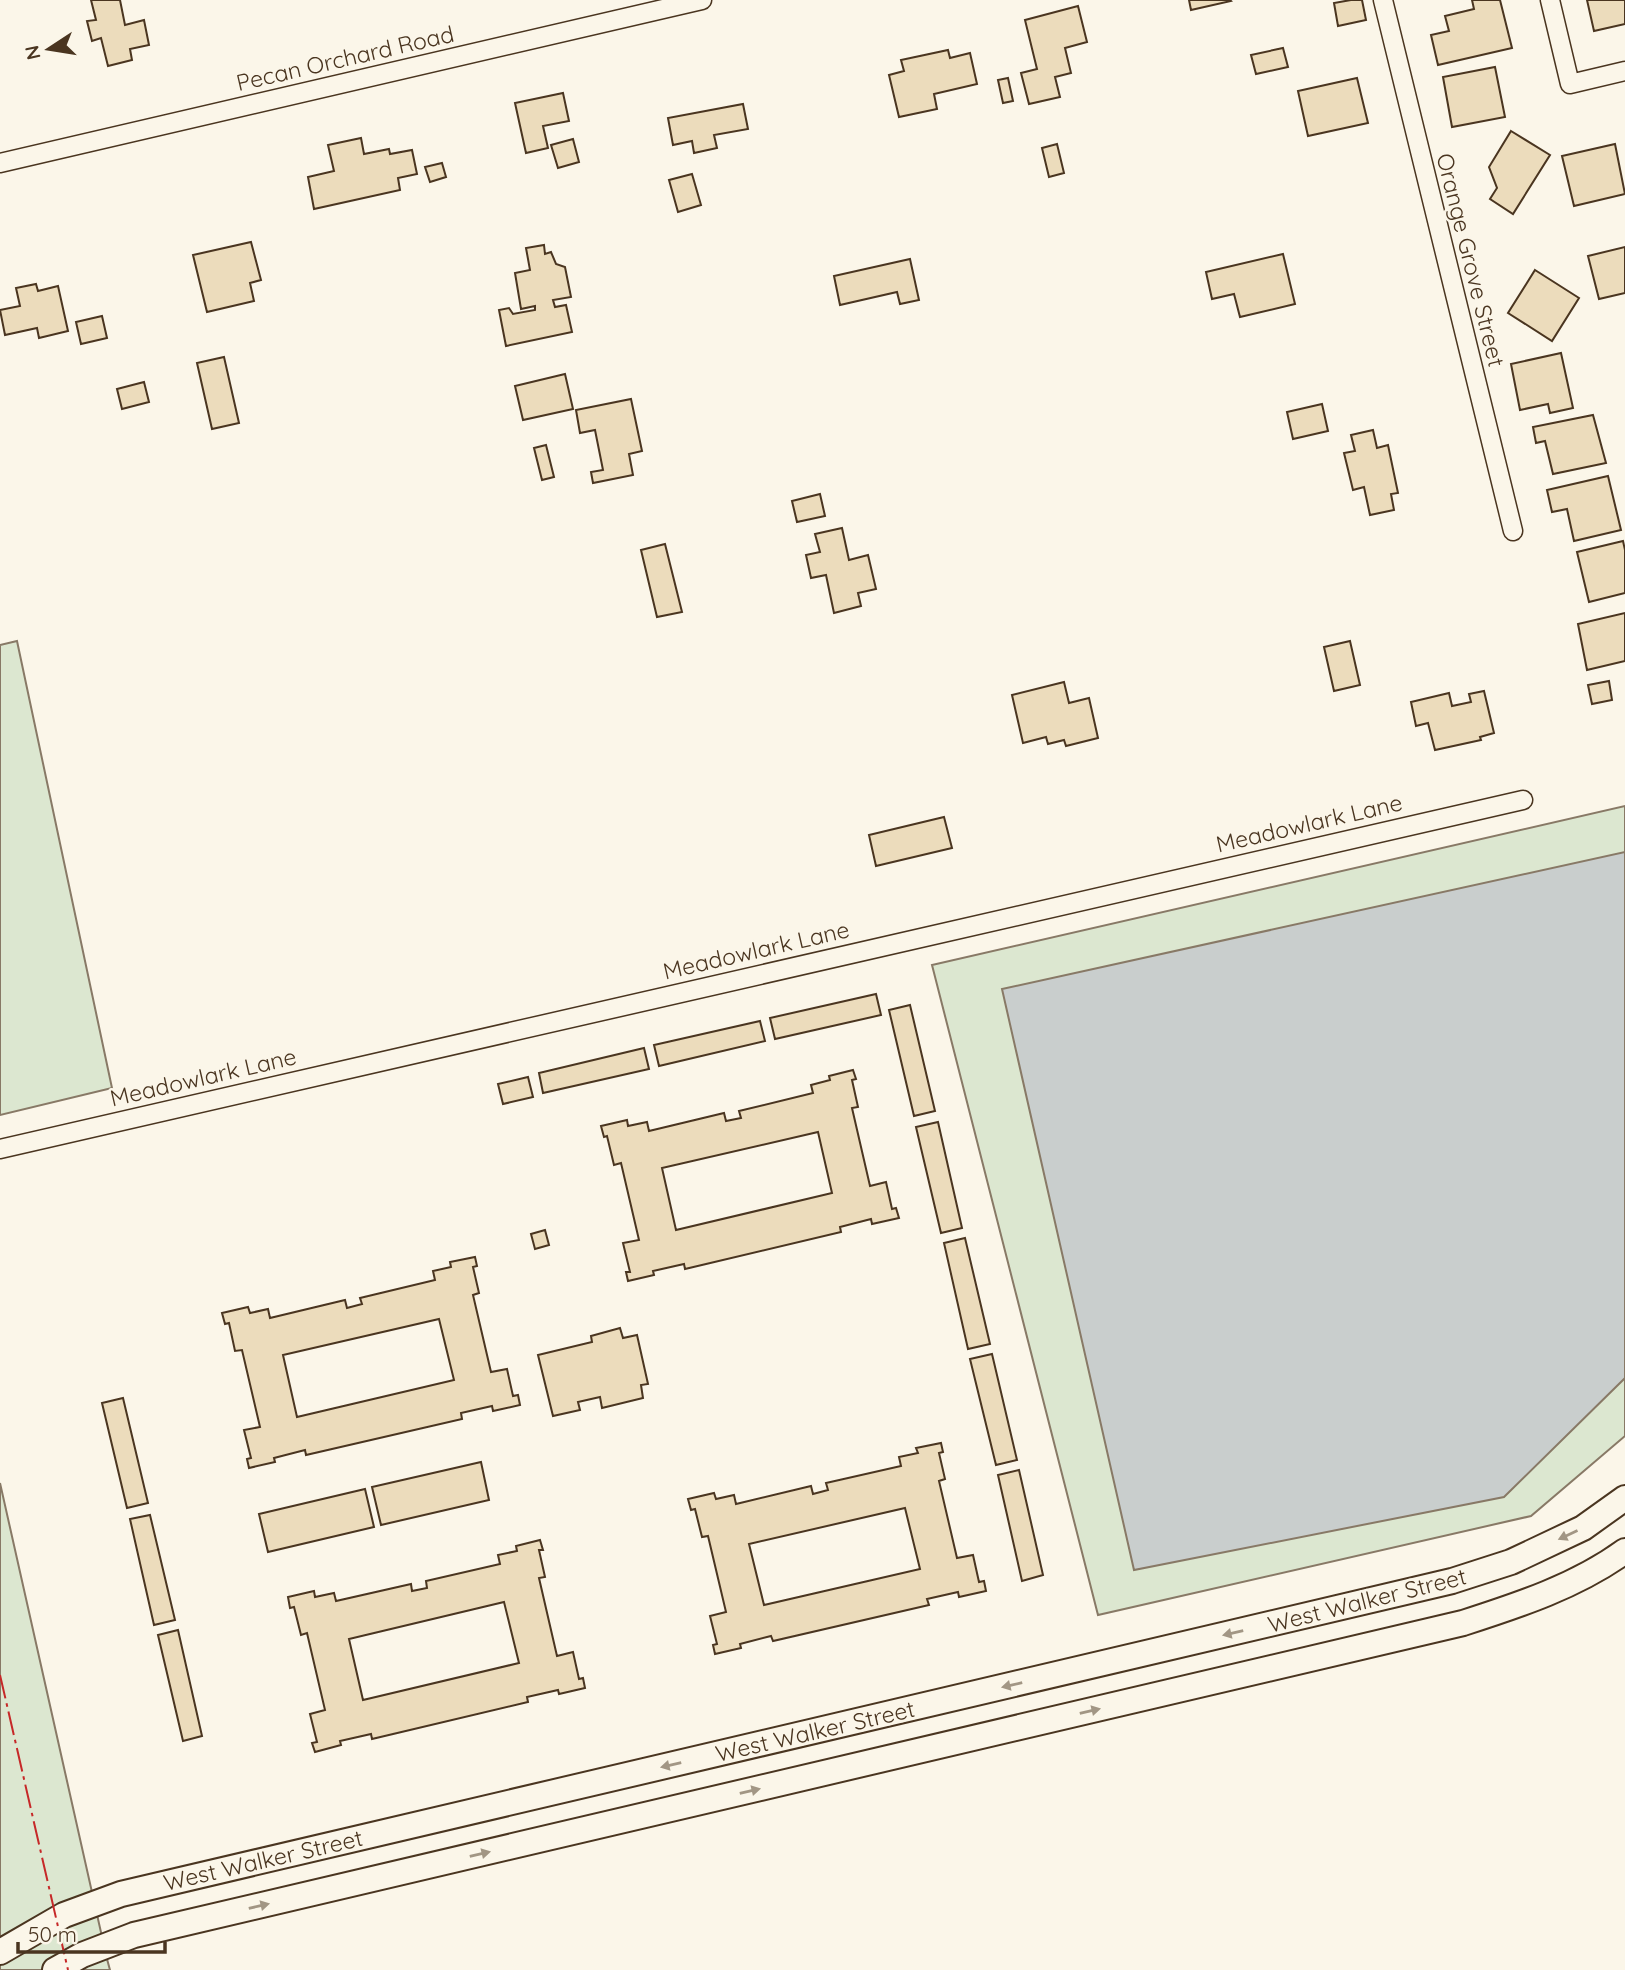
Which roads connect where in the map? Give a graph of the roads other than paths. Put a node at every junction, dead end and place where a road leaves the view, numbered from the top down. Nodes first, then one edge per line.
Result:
1 (702, 0) edge
2 (1383, 0) edge
3 (1550, 0) edge
4 (1625, 71) edge
5 (0, 163) edge
6 (1513, 531) dead end
7 (1523, 800) dead end
8 (0, 1149) edge
9 (1625, 1498) edge
10 (1625, 1551) edge
11 (0, 1952) edge
12 (55, 1970) edge

1 - 5 street, Pecan Orchard Road
2 - 6 street, Orange Grove Street
3 - 4 street
7 - 8 street, Meadowlark Lane
9 -> 11 street, West Walker Street
12 -> 10 street, West Walker Street

